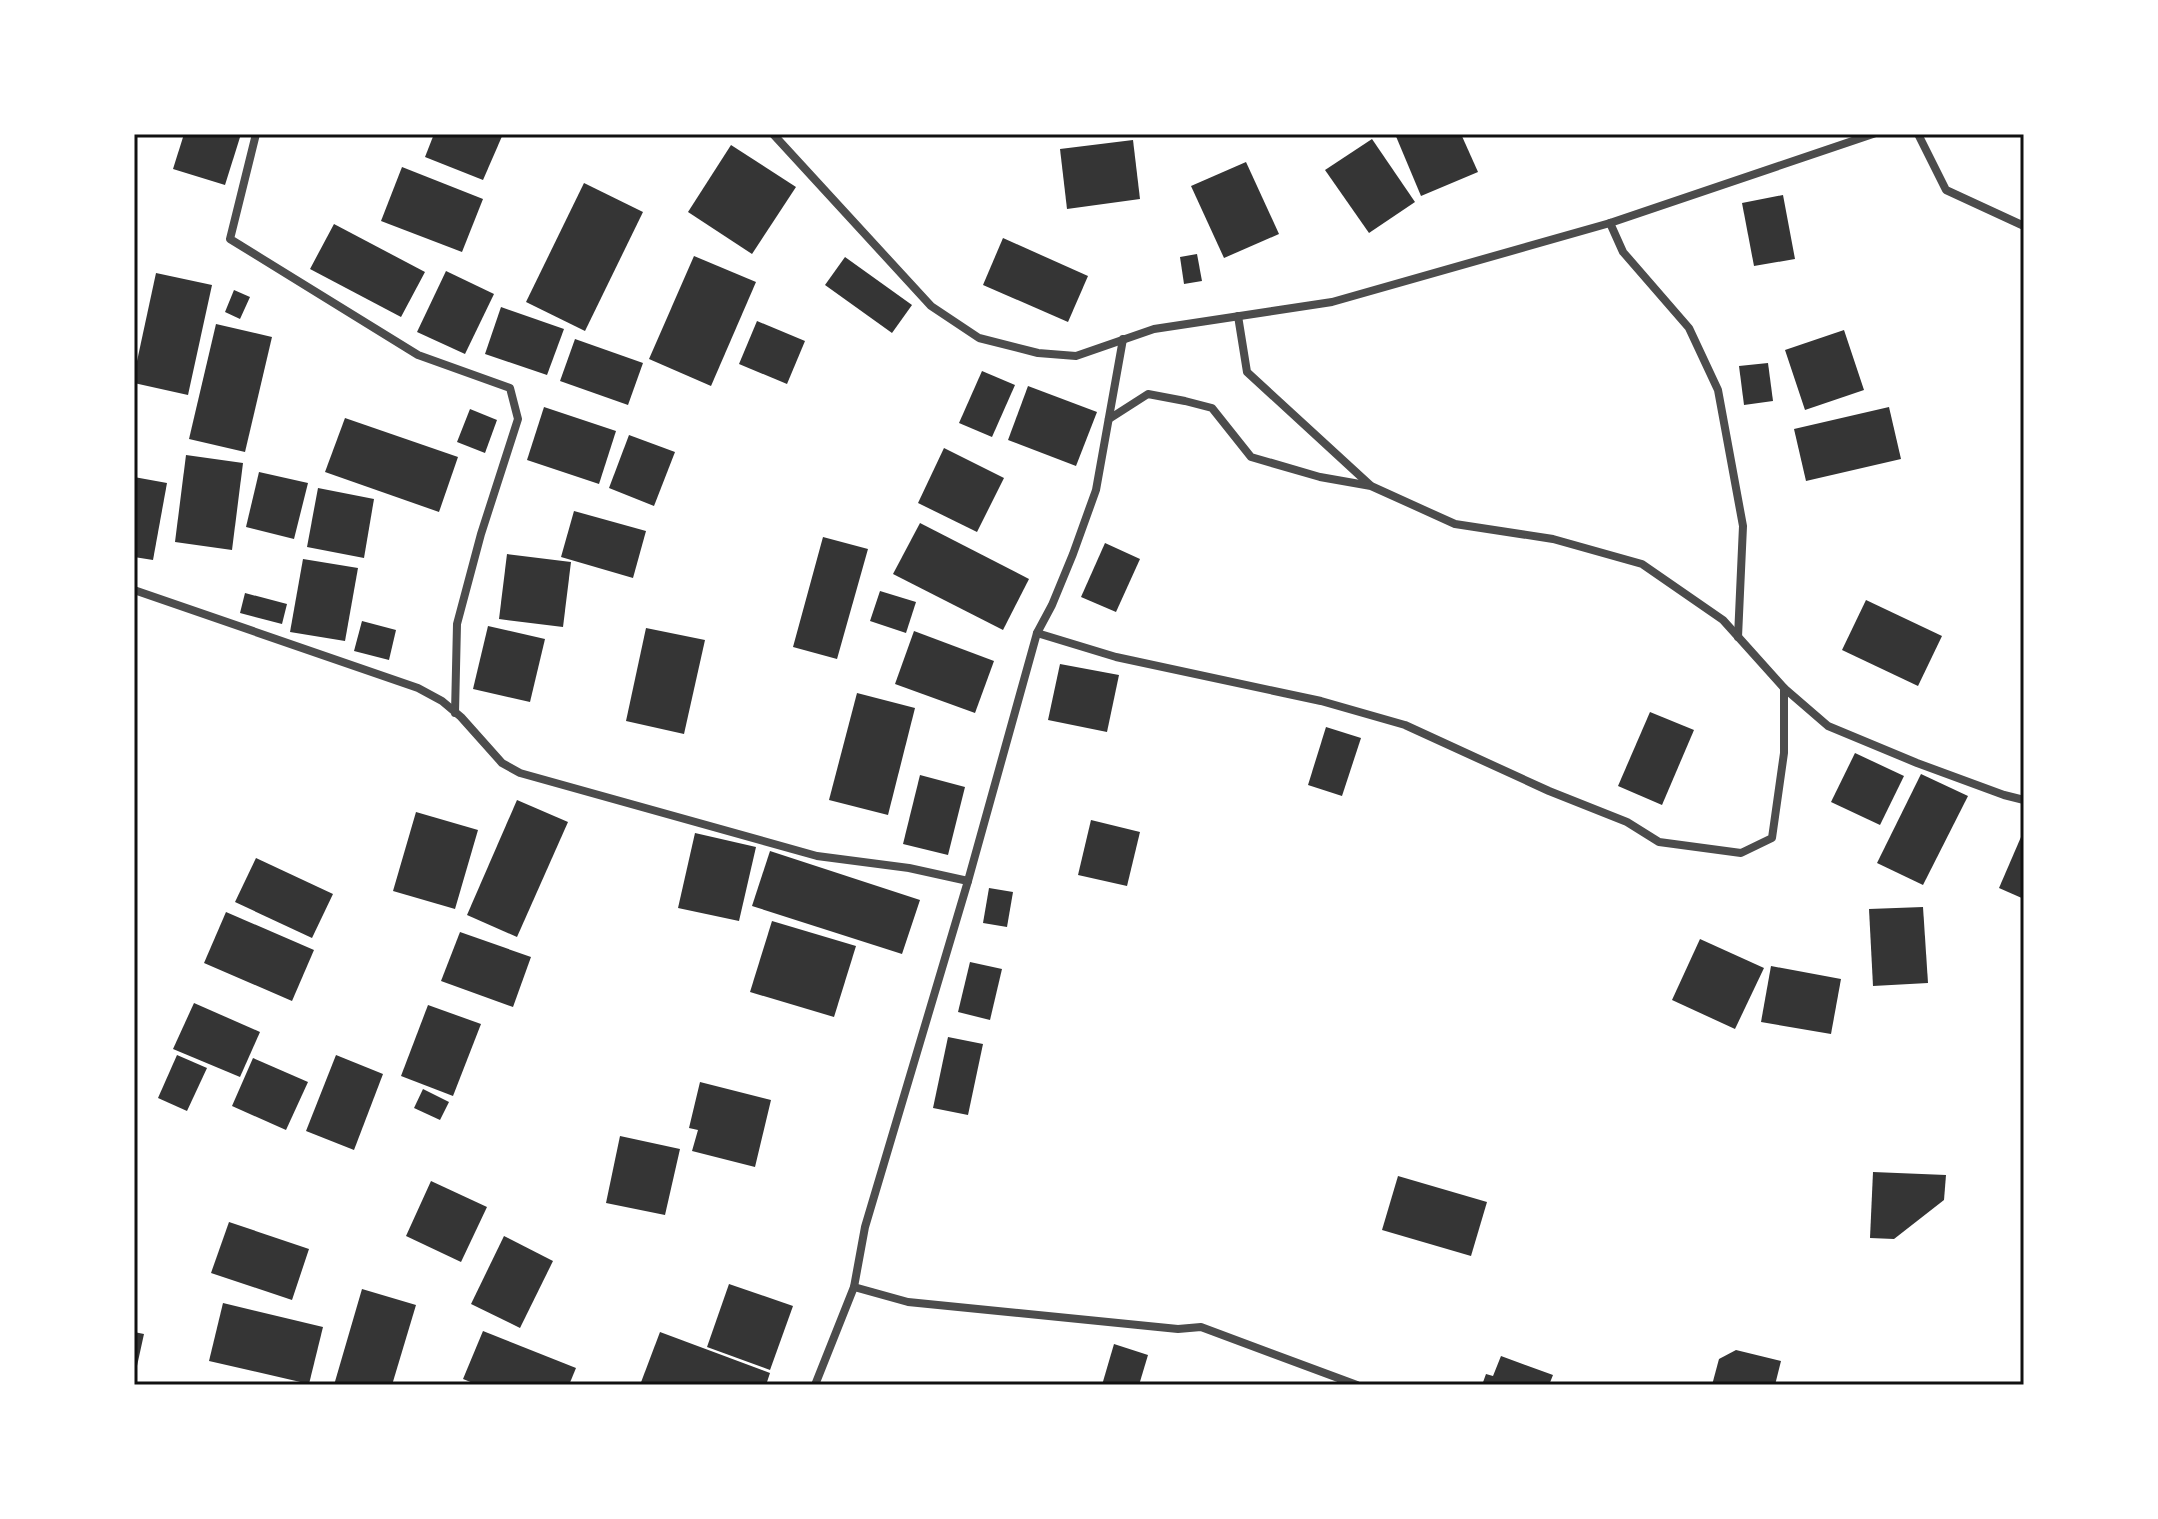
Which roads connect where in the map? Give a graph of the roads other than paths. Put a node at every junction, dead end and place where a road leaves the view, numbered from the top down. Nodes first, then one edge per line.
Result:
1 (256, 134) edge
2 (773, 134) edge
3 (1873, 134) edge
4 (1918, 134) edge
5 (1610, 223) junction
6 (2024, 226) edge
7 (1238, 316) junction
8 (1123, 339) junction
9 (1109, 419) junction
10 (1371, 486) junction
11 (134, 590) edge
12 (1037, 633) junction
13 (1738, 637) junction
14 (1784, 688) junction
15 (455, 713) junction
16 (2024, 800) edge
17 (968, 881) junction
18 (854, 1287) junction
19 (815, 1385) edge
20 (1357, 1385) edge

1 - 15 street
2 - 8 street
3 - 5 street
4 - 6 street
5 - 7 street
5 - 13 street
7 - 8 street
7 - 10 street
8 - 9 street
9 - 10 street
9 - 12 street
10 - 13 street
11 - 15 street
12 - 14 street
12 - 17 street
13 - 14 street
14 - 16 street
15 - 17 street
17 - 18 street
18 - 19 street
18 - 20 street

